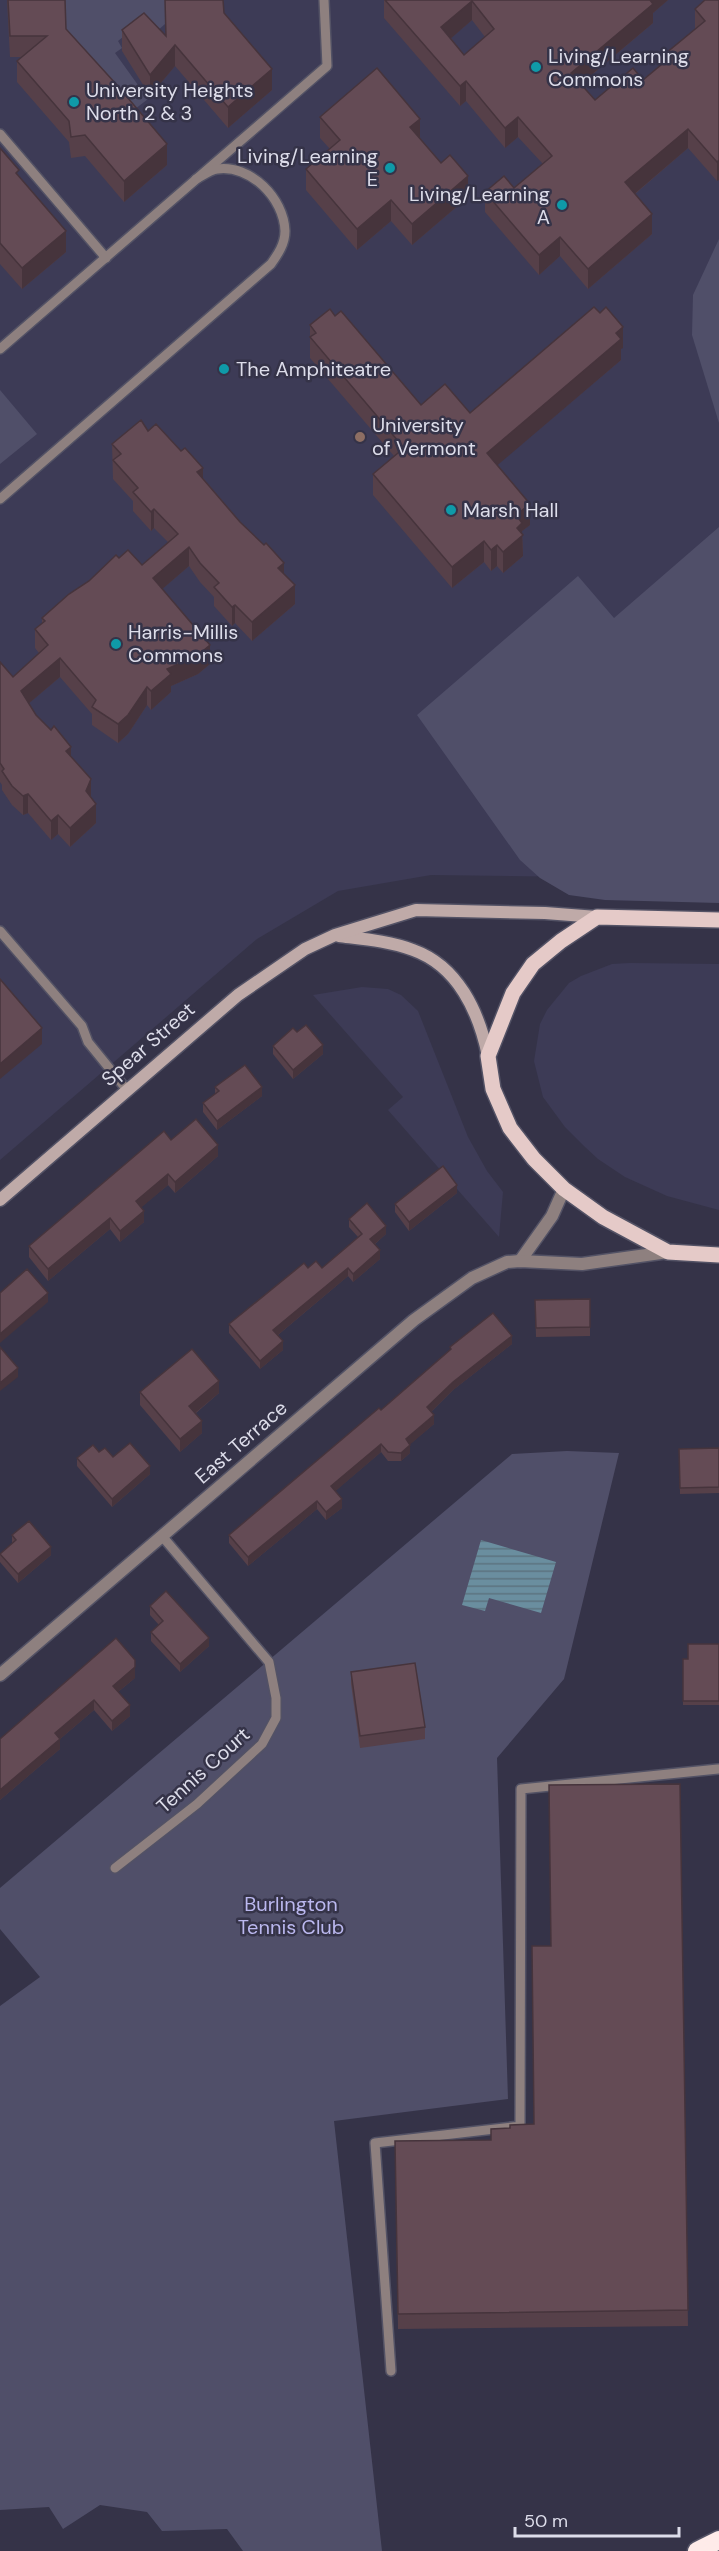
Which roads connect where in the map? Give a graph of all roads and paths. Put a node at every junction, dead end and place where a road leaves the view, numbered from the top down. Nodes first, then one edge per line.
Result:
1 (324, 0) edge
2 (0, 134) edge
3 (196, 179) junction
4 (106, 258) junction
5 (0, 349) edge
6 (0, 499) edge
7 (597, 917) junction
8 (719, 920) edge
9 (0, 931) edge
10 (335, 935) junction
11 (488, 1056) junction
12 (127, 1090) junction
13 (564, 1190) junction
14 (0, 1200) edge
15 (668, 1252) junction
16 (719, 1256) edge
17 (520, 1261) junction
18 (162, 1536) junction
19 (0, 1675) edge
20 (719, 1768) edge
21 (115, 1868) dead end
22 (392, 2372) dead end
23 (719, 2540) edge
24 (697, 2551) edge

1 - 3 lane
2 - 4 lane
3 - 4 lane
3 - 6 lane
4 - 5 lane
7 - 8 main road, Spear Street
7 - 10 main road, Spear Street
7 - 11 main road
9 - 12 lane
10 - 11 main road
10 - 12 main road, Spear Street
11 - 13 main road
12 - 14 main road, Spear Street
13 - 15 main road
13 - 17 street
15 - 16 main road
15 - 17 street, East Terrace
17 - 18 street, East Terrace
18 - 19 street, East Terrace
18 - 21 lane, Tennis Court
20 - 22 lane
23 - 24 highway

